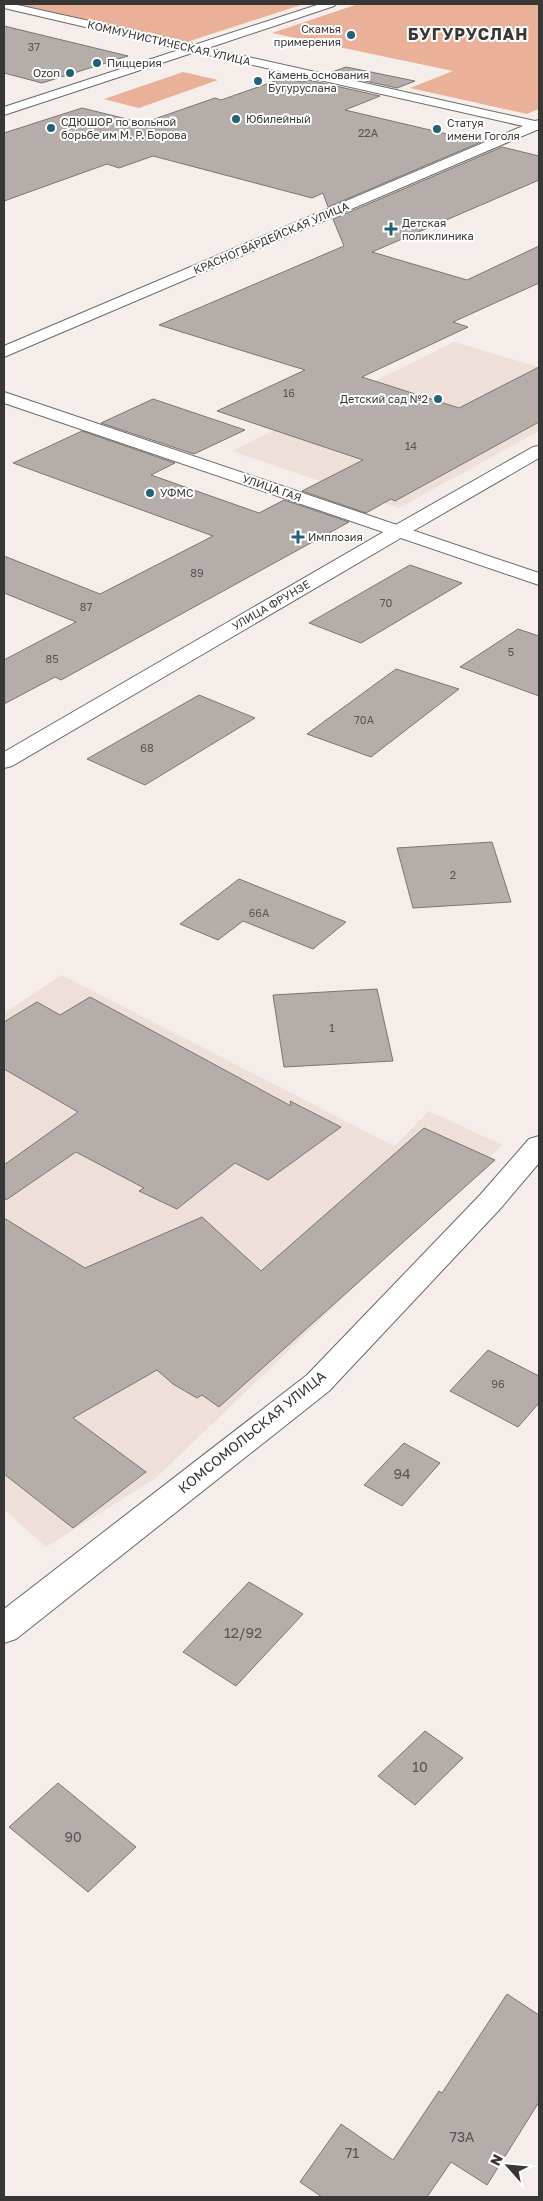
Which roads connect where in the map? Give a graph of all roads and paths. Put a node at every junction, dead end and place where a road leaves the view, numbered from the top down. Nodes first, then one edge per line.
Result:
1 (330, 4) edge
2 (4, 5) edge
3 (193, 48) junction
4 (4, 110) edge
5 (538, 125) edge
6 (4, 352) edge
7 (4, 397) edge
8 (539, 451) edge
9 (399, 531) junction
10 (539, 579) edge
11 (4, 761) edge
12 (539, 1144) edge
13 (4, 1629) edge

1 - 3 street
2 - 3 street, КОММУНИСТИЧЕСКАЯ УЛИЦА
3 - 4 street
3 - 5 street, КОММУНИСТИЧЕСКАЯ УЛИЦА
5 - 6 street, КРАСНОГВАРДЕЙСКАЯ УЛИЦА
7 - 9 street, УЛИЦА ГАЯ
8 - 9 street, УЛИЦА ФРУНЗЕ
9 - 10 street, УЛИЦА ГАЯ
9 - 11 street, УЛИЦА ФРУНЗЕ
12 - 13 street, КОМСОМОЛЬСКАЯ УЛИЦА

